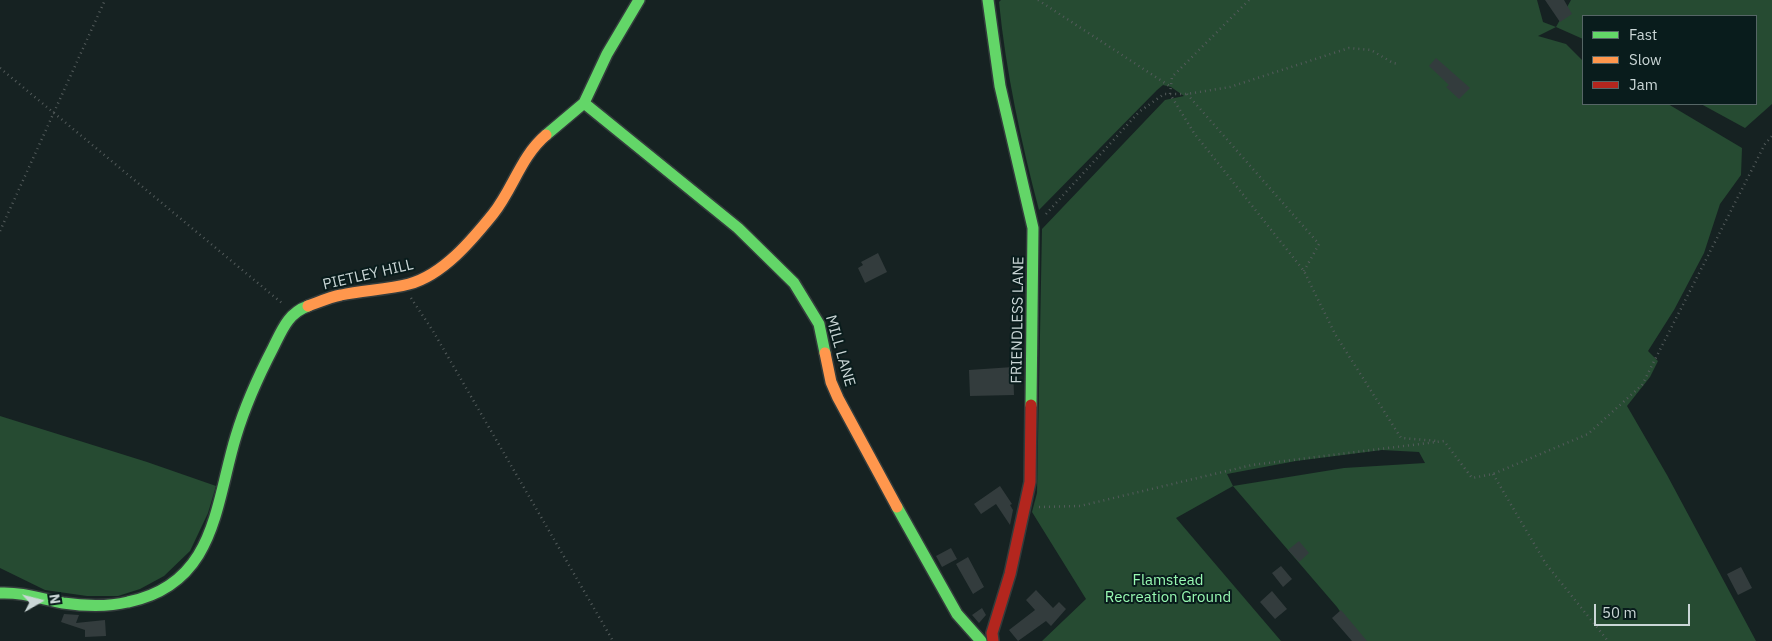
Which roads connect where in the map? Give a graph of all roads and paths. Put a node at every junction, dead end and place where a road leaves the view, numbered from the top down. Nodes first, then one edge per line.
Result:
1 (105, 0) edge
2 (639, 0) edge
3 (988, 0) edge
4 (1038, 0) edge
5 (1249, 0) edge
6 (1399, 64) dead end
7 (0, 68) edge
8 (1171, 87) junction
9 (1170, 94) junction
10 (1188, 94) junction
11 (584, 103) junction
12 (53, 112) junction
13 (1772, 136) edge
14 (1033, 228) junction
15 (0, 231) edge
16 (1304, 271) junction
17 (409, 284) junction
18 (294, 313) junction
19 (1444, 441) junction
20 (1493, 474) junction
21 (1025, 507) junction
22 (0, 593) edge
23 (613, 641) edge
24 (981, 641) edge
25 (993, 641) edge
26 (1608, 641) edge

1 - 12 path
2 - 11 street, PIETLEY HILL
3 - 14 street, FRIENDLESS LANE
4 - 8 path
5 - 8 path
6 - 10 path
7 - 12 path
8 - 9 path
9 - 10 path
9 - 14 path
9 - 16 path
10 - 16 path
11 - 17 street, PIETLEY HILL
11 - 24 street, MILL LANE
12 - 15 path
12 - 18 path
13 - 20 path
14 - 21 street, FRIENDLESS LANE
16 - 19 path
17 - 18 street, PIETLEY HILL
17 - 23 path
18 - 22 street
19 - 20 path
19 - 21 path
20 - 26 path
21 - 25 street, FRIENDLESS LANE

